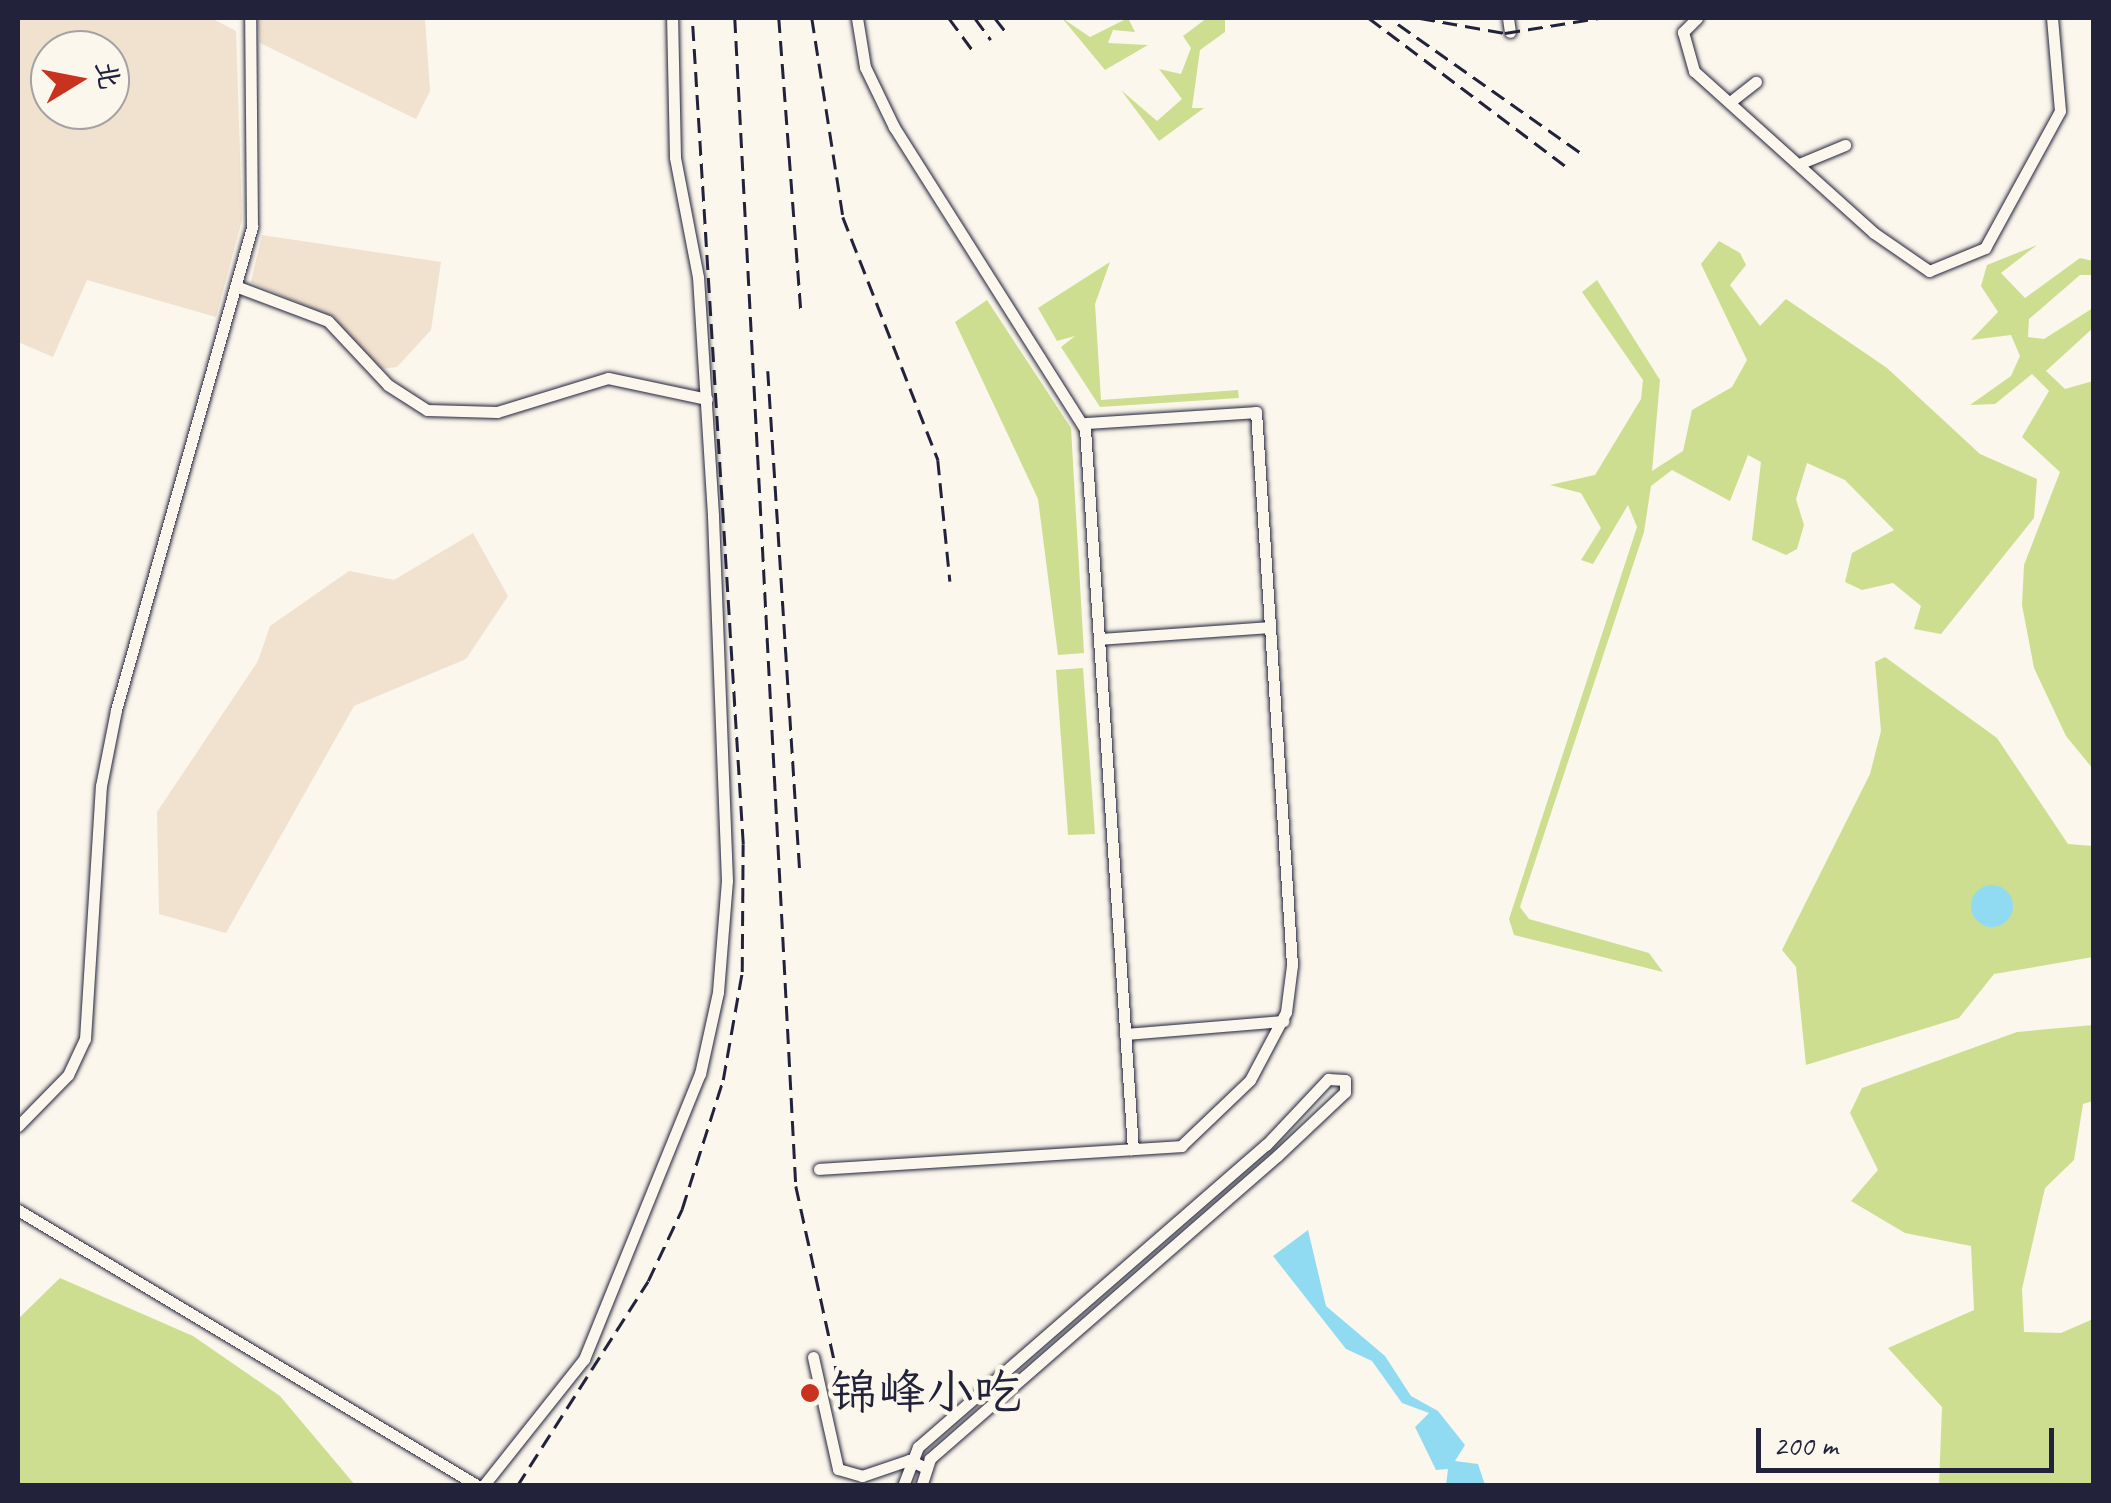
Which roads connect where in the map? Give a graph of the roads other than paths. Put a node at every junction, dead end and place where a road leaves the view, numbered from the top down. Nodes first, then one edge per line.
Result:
1 (250, 18) edge
2 (672, 18) edge
3 (857, 18) edge
4 (1508, 18) edge
5 (1697, 18) edge
6 (2052, 18) edge
7 (1510, 32) dead end
8 (1756, 82) dead end
9 (1730, 102) junction
10 (1845, 146) dead end
11 (1799, 164) junction
12 (238, 287) junction
13 (707, 399) junction
14 (1084, 424) junction
15 (1269, 627) junction
16 (1100, 639) junction
17 (1283, 1021) junction
18 (1125, 1034) junction
19 (18, 1126) edge
20 (1133, 1149) junction
21 (819, 1169) dead end
22 (18, 1210) edge
23 (813, 1357) dead end
24 (903, 1460) junction
25 (926, 1468) junction
26 (481, 1486) edge
27 (903, 1486) edge
28 (921, 1486) edge

1 - 12 street
2 - 13 street
3 - 14 street
4 - 7 street
5 - 9 street
6 - 11 street
8 - 9 street
9 - 11 street
10 - 11 street
12 - 13 street
12 - 19 street
13 - 26 street
14 - 15 street
14 - 16 street
15 - 16 street
15 - 17 street
16 - 18 street
17 - 18 street
17 - 20 street
18 - 20 street
20 - 21 street
22 - 26 street
23 - 24 street
24 - 25 street
24 - 25 street
24 - 27 street
25 - 28 street

